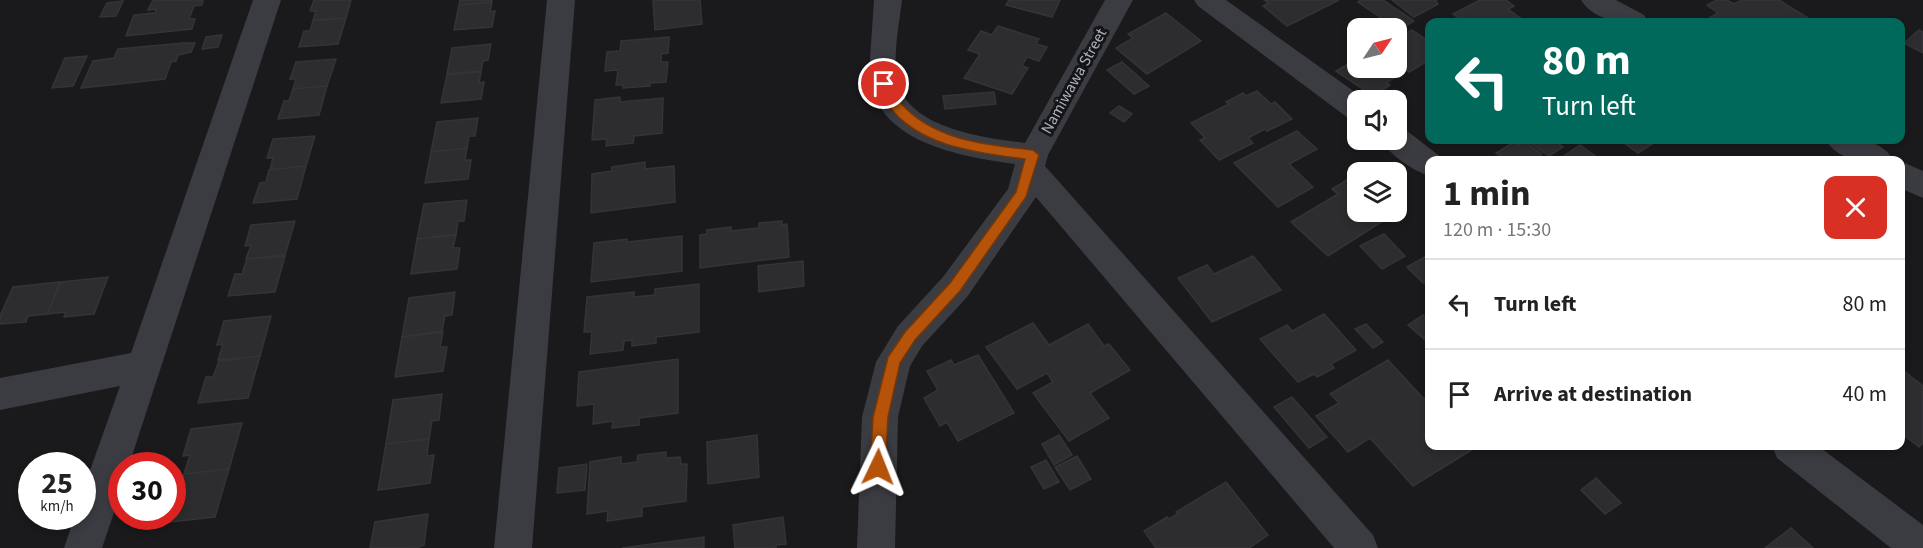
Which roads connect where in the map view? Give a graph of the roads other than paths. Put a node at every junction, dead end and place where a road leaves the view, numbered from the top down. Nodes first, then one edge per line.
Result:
1 (267, 0) edge
2 (561, 0) edge
3 (888, 0) edge
4 (1119, 0) edge
5 (1208, 0) edge
6 (1595, 0) edge
7 (1627, 18) edge
8 (1347, 103) edge
9 (1848, 144) edge
10 (1407, 147) edge
11 (1871, 156) edge
12 (1031, 161) junction
13 (1425, 161) edge
14 (1905, 176) edge
15 (1923, 186) edge
16 (144, 366) junction
17 (0, 394) edge
18 (1795, 450) edge
19 (83, 548) edge
20 (513, 548) edge
21 (876, 548) edge
22 (1359, 548) edge
23 (1922, 548) edge

1 - 16 street
2 - 20 street
3 - 12 street
4 - 12 street, Namiwawa Street
5 - 8 street
6 - 7 street
9 - 11 street
10 - 13 street
12 - 21 street, Namiwawa Street
12 - 22 street
14 - 15 street
16 - 17 street
16 - 19 street
18 - 23 street

